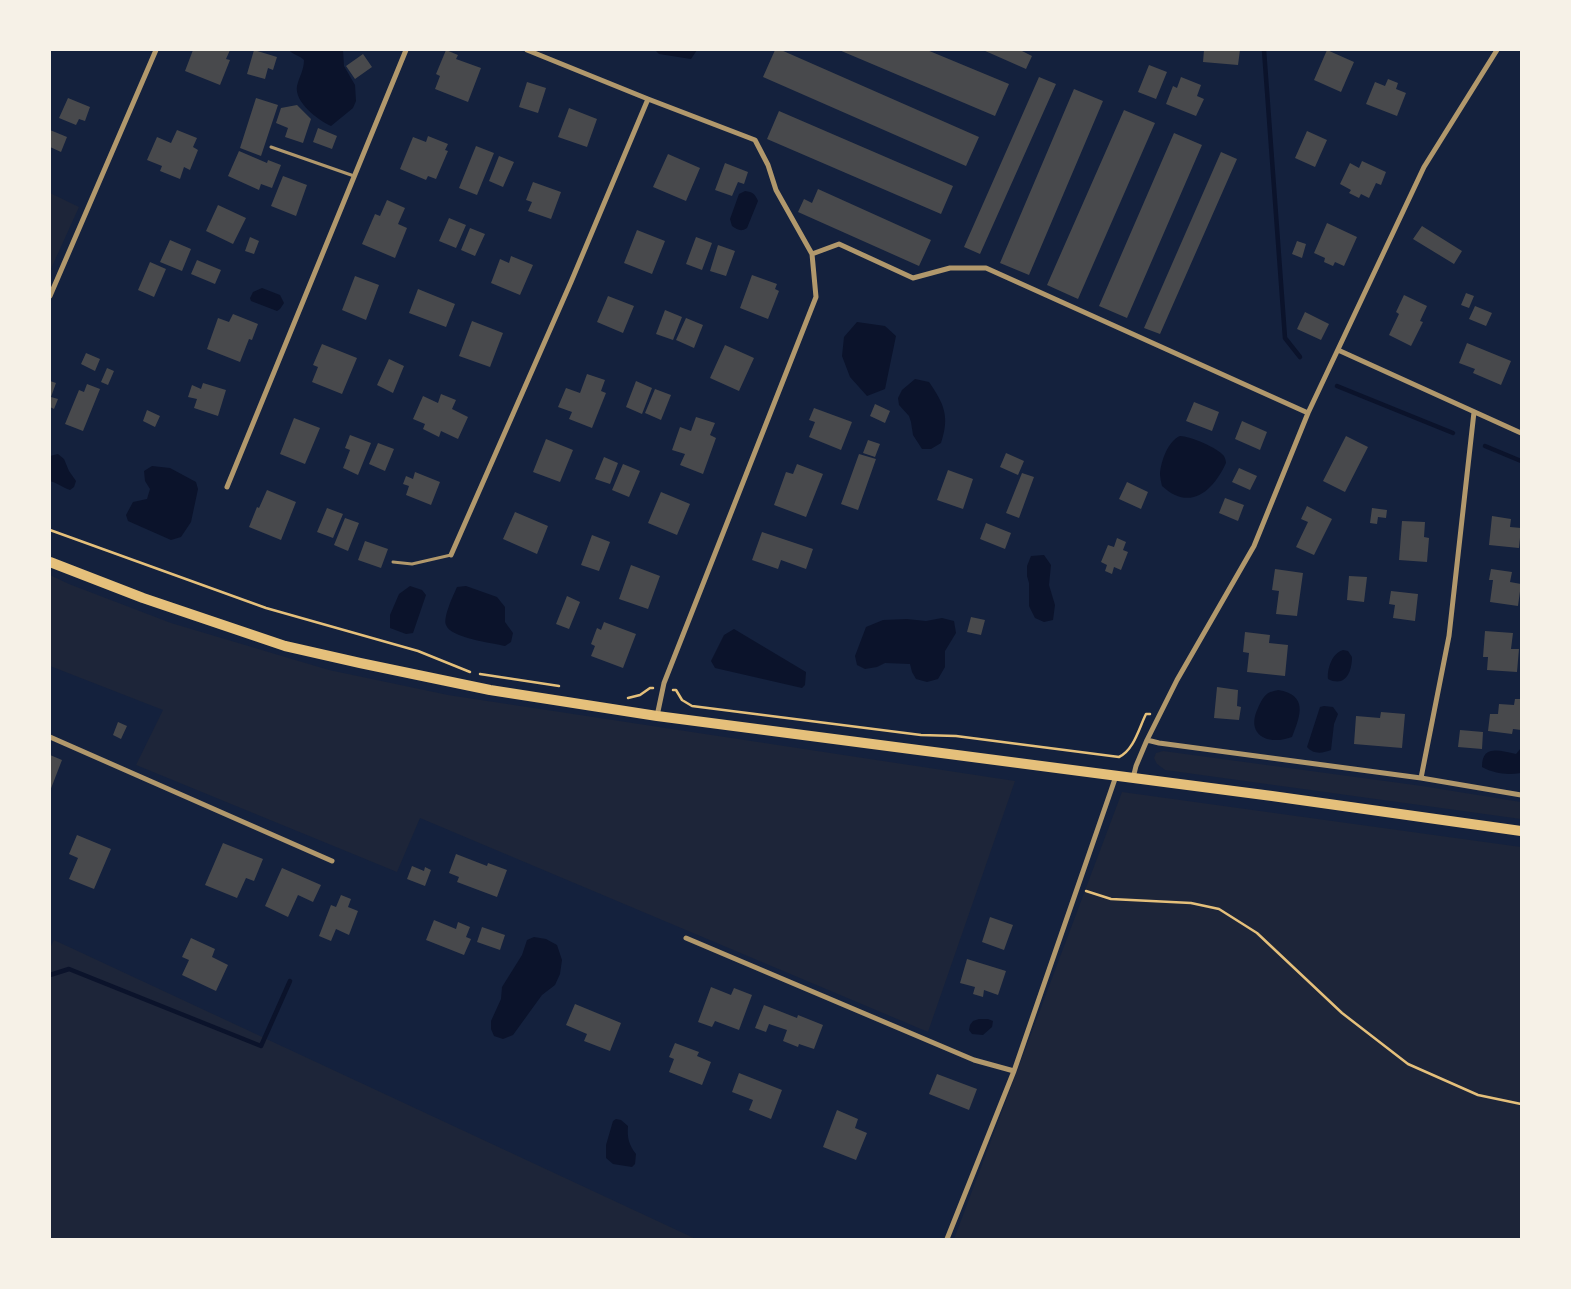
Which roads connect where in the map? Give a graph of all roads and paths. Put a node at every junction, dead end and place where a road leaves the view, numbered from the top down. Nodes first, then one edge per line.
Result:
1 (156, 50) edge
2 (406, 50) edge
3 (527, 50) edge
4 (1497, 50) edge
5 (648, 99) junction
6 (270, 147) dead end
7 (354, 176) junction
8 (812, 254) junction
9 (50, 296) edge
10 (1338, 350) junction
11 (1474, 412) junction
12 (1308, 413) junction
13 (1521, 433) edge
14 (227, 487) dead end
15 (50, 530) edge
16 (451, 555) joint
17 (50, 562) edge
18 (393, 562) dead end
19 (560, 686) dead end
20 (662, 689) junction
21 (619, 696) dead end
22 (1160, 713) junction
23 (657, 716) junction
24 (50, 737) edge
25 (1147, 740) junction
26 (1116, 776) junction
27 (1132, 778) junction
28 (1421, 778) junction
29 (1521, 794) edge
30 (1521, 830) edge
31 (332, 861) dead end
32 (1078, 887) junction
33 (686, 938) dead end
34 (1014, 1071) junction
35 (1521, 1104) edge
36 (947, 1239) edge

1 - 9 street
2 - 7 street
3 - 5 street
4 - 10 street
5 - 8 street
5 - 16 street
6 - 7 lane
7 - 14 street
8 - 12 street
8 - 20 street
10 - 11 street
10 - 12 street
11 - 13 street
11 - 28 street
12 - 22 street
15 - 19 path
16 - 18 lane
17 - 23 main road
20 - 21 path
20 - 22 path
20 - 23 street
22 - 25 street
23 - 26 main road
24 - 31 street
25 - 27 street
25 - 28 street
26 - 27 main road
26 - 32 street
27 - 30 main road
28 - 29 street
32 - 34 street
32 - 35 path
33 - 34 street
34 - 36 street

